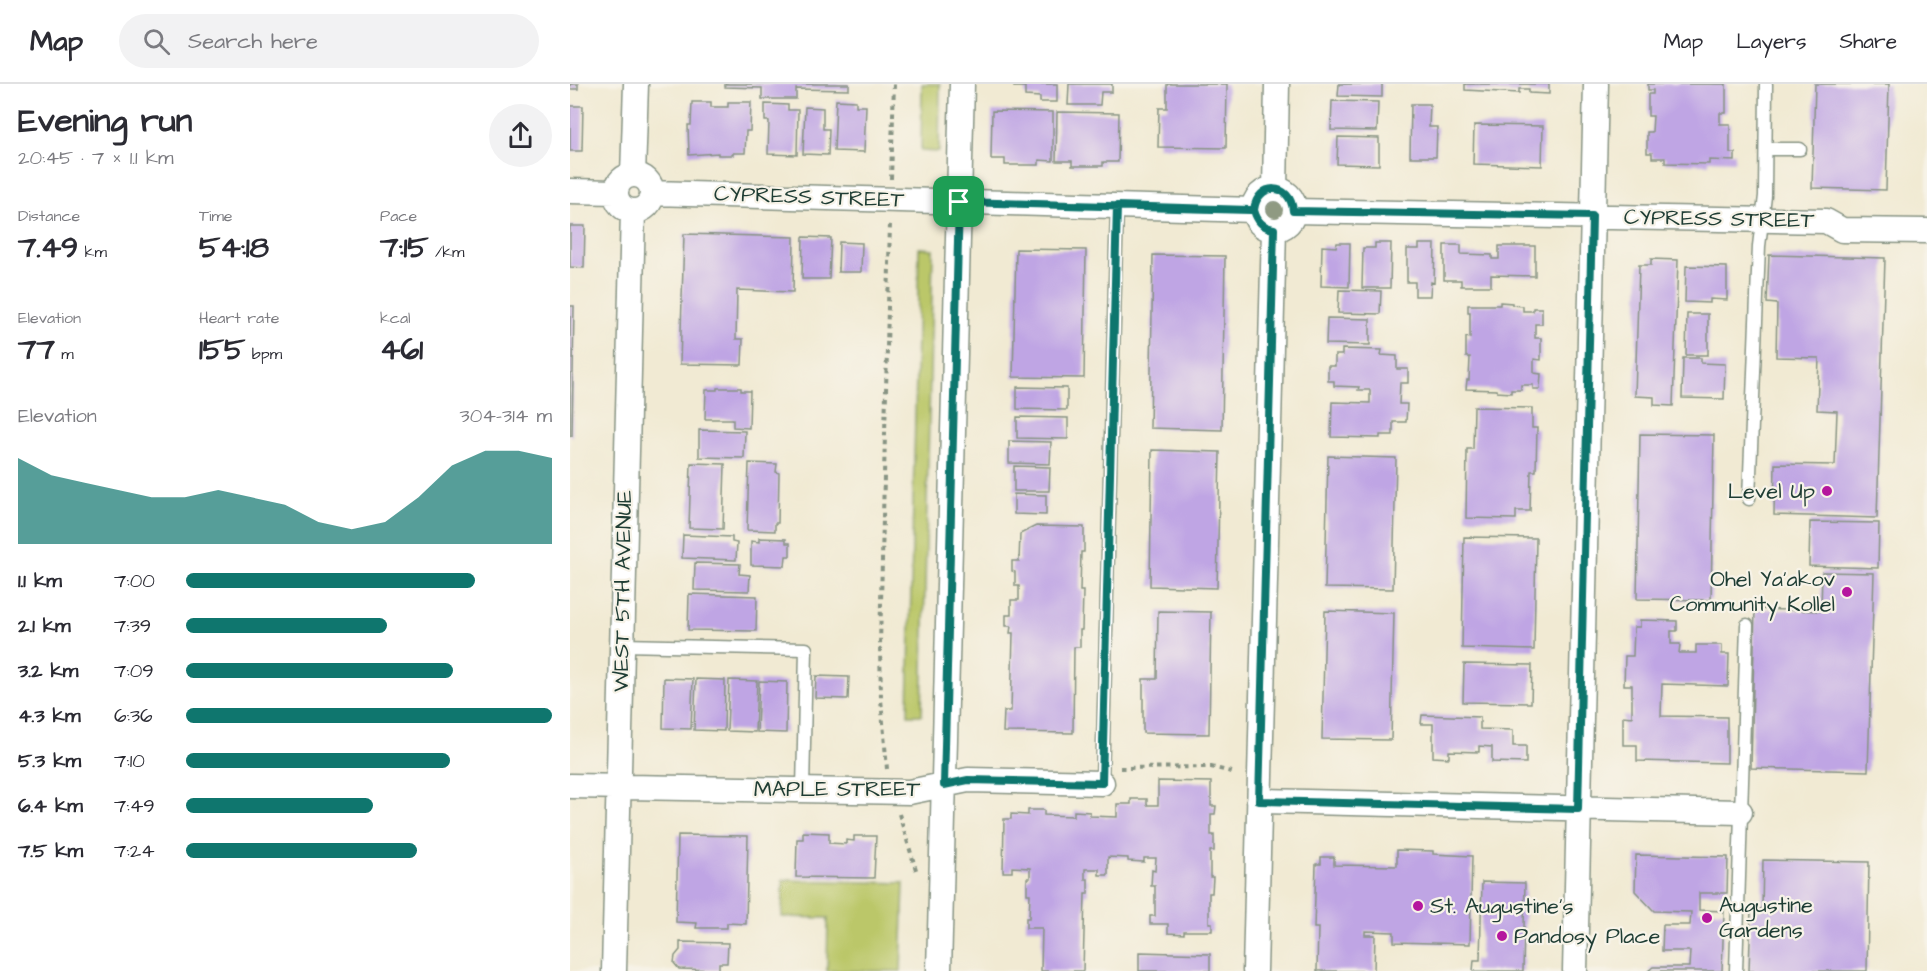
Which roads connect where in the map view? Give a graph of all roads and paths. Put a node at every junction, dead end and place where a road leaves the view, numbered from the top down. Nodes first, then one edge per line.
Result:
1 (636, 84) edge
2 (894, 84) edge
3 (962, 84) edge
4 (1277, 84) edge
5 (1596, 84) edge
6 (1766, 84) edge
7 (1766, 149) junction
8 (1800, 149) dead end
9 (891, 174) dead end
10 (633, 175) junction
11 (1275, 189) junction
12 (570, 191) edge
13 (615, 192) junction
14 (652, 193) junction
15 (959, 202) junction
16 (1117, 206) junction
17 (1254, 210) junction
18 (633, 211) junction
19 (1293, 211) junction
20 (1592, 216) junction
21 (1762, 220) junction
22 (890, 224) dead end
23 (1274, 229) junction
24 (1927, 231) edge
25 (1749, 499) dead end
26 (1747, 625) dead end
27 (622, 645) junction
28 (1236, 773) dead end
29 (1103, 776) junction
30 (889, 777) dead end
31 (944, 785) junction
32 (570, 786) edge
33 (618, 787) junction
34 (803, 790) junction
35 (1259, 801) junction
36 (897, 809) dead end
37 (1578, 809) junction
38 (1740, 812) junction
39 (917, 873) dead end
40 (614, 971) edge
41 (939, 971) edge
42 (1255, 971) edge
43 (1575, 971) edge
44 (1736, 971) edge

1 - 10 street
2 - 9 path
3 - 15 street
4 - 11 street
5 - 20 street
6 - 7 lane
7 - 8 lane
7 - 21 lane
10 - 13 street
10 - 14 street
11 - 17 street
11 - 19 street
12 - 13 street
13 - 18 street
14 - 15 street, CYPRESS STREET
14 - 18 street
15 - 16 street, CYPRESS STREET
15 - 31 street
16 - 17 street, CYPRESS STREET
16 - 29 lane
17 - 23 street
18 - 27 street, WEST 5TH AVENUE
19 - 20 street, CYPRESS STREET
19 - 23 street
20 - 21 street, CYPRESS STREET
20 - 37 street
21 - 24 street, CYPRESS STREET
21 - 25 lane
22 - 30 path
23 - 35 street
26 - 38 lane
27 - 33 street, WEST 5TH AVENUE
27 - 34 lane
28 - 29 path
29 - 31 street, MAPLE STREET
31 - 34 street, MAPLE STREET
31 - 41 street
32 - 33 street, MAPLE STREET
33 - 34 street, MAPLE STREET
33 - 40 street, WEST 5TH AVENUE
35 - 37 street
35 - 42 street
36 - 39 path
37 - 38 street
37 - 43 street
38 - 44 lane

